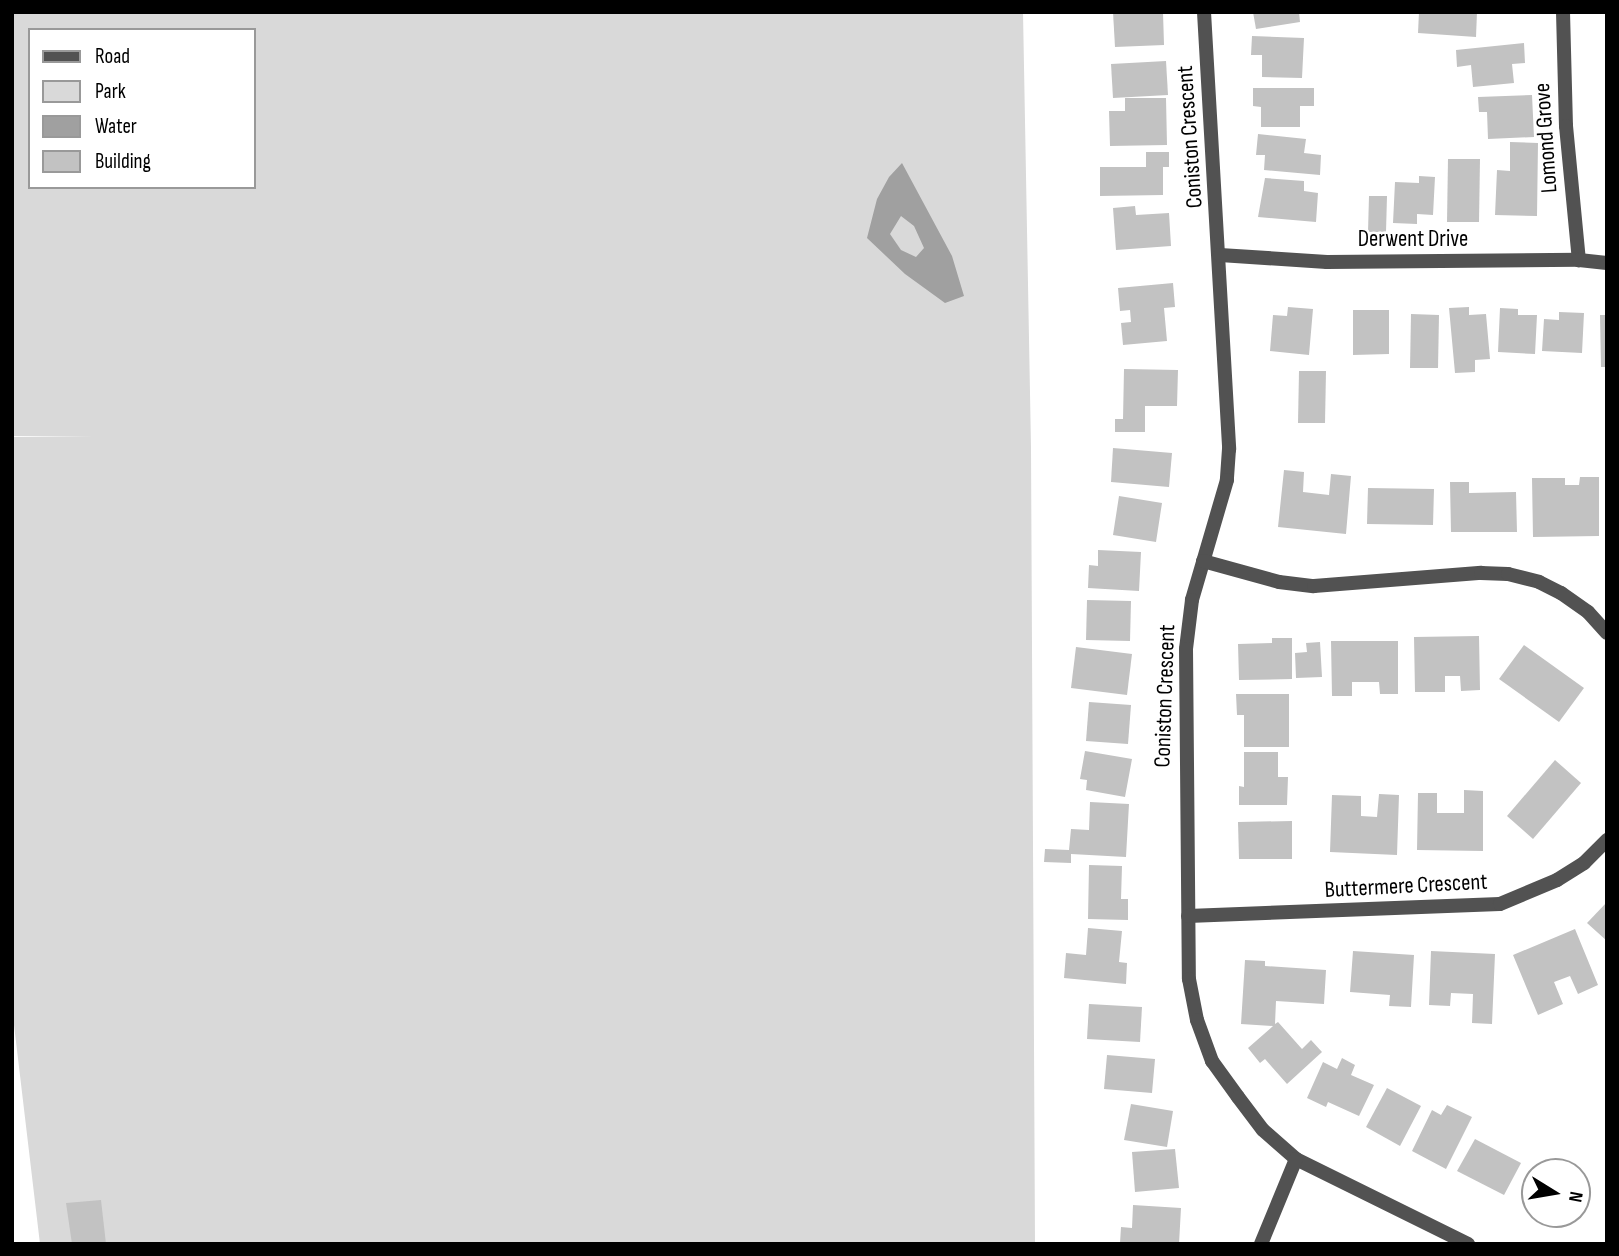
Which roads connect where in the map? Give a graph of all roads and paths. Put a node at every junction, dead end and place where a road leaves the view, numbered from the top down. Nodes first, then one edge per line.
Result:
1 (1204, 12) edge
2 (1563, 12) edge
3 (1220, 255) junction
4 (1580, 260) junction
5 (1607, 263) edge
6 (1203, 561) junction
7 (1607, 633) edge
8 (1607, 840) edge
9 (1188, 916) junction
10 (1296, 1158) junction
11 (1261, 1244) edge
12 (1468, 1244) edge

1 - 3 street, Coniston Crescent
2 - 4 street, Lomond Grove
3 - 4 street, Derwent Drive
3 - 6 street, Coniston Crescent
4 - 5 street, Derwent Drive
6 - 7 street
6 - 9 street, Coniston Crescent
8 - 9 street, Buttermere Crescent
9 - 10 street, Coniston Crescent
10 - 11 street
10 - 12 street, Coniston Crescent

